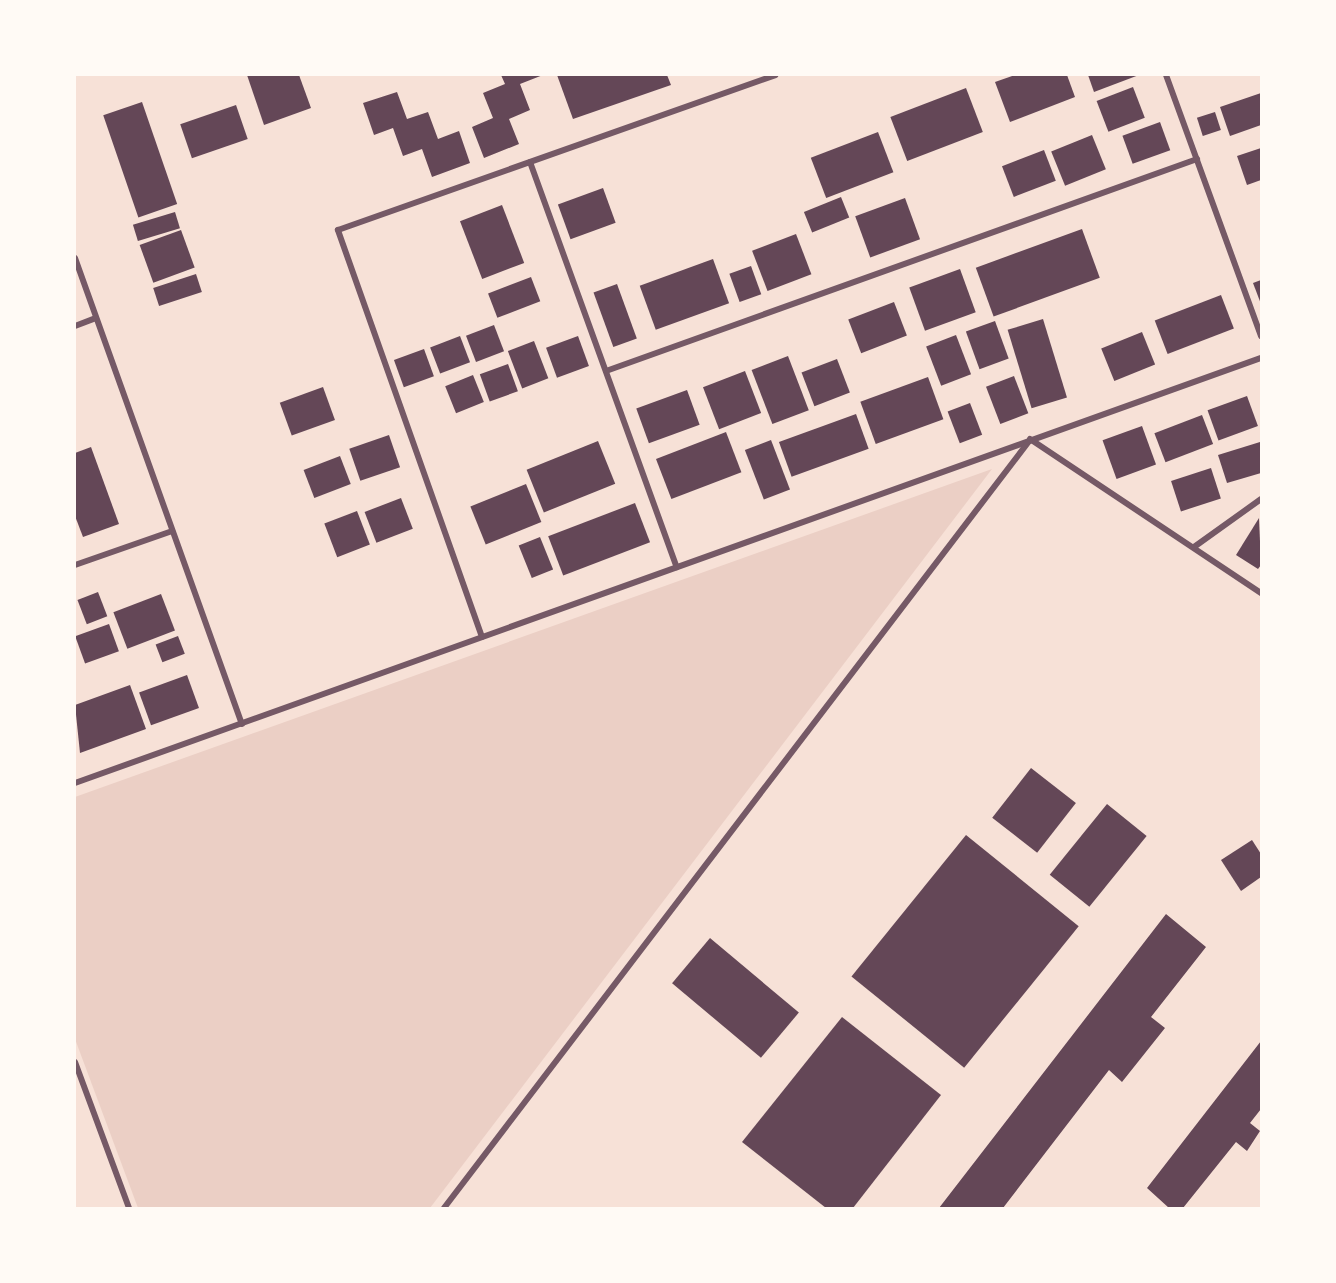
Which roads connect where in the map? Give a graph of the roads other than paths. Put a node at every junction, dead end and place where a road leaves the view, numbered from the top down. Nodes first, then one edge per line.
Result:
1 (775, 75) edge
2 (1167, 75) edge
3 (1197, 159) junction
4 (530, 162) junction
5 (75, 258) edge
6 (96, 318) junction
7 (75, 326) edge
8 (1261, 336) edge
9 (1261, 358) edge
10 (606, 371) junction
11 (1030, 439) junction
12 (1261, 500) edge
13 (172, 531) junction
14 (1194, 547) junction
15 (75, 565) edge
16 (677, 567) junction
17 (1261, 593) edge
18 (482, 637) junction
19 (242, 724) junction
20 (75, 783) edge
21 (75, 1062) edge
22 (129, 1208) edge
23 (444, 1208) edge

1 - 4 street
2 - 3 street
3 - 8 street
3 - 10 street
4 - 10 street
4 - 18 street
5 - 6 street
6 - 7 street
6 - 13 street
9 - 11 street
10 - 16 street
11 - 14 street
11 - 16 street
11 - 23 street
12 - 14 street
13 - 15 street
13 - 19 street
14 - 17 street
16 - 18 street
18 - 19 street
19 - 20 street
21 - 22 street

